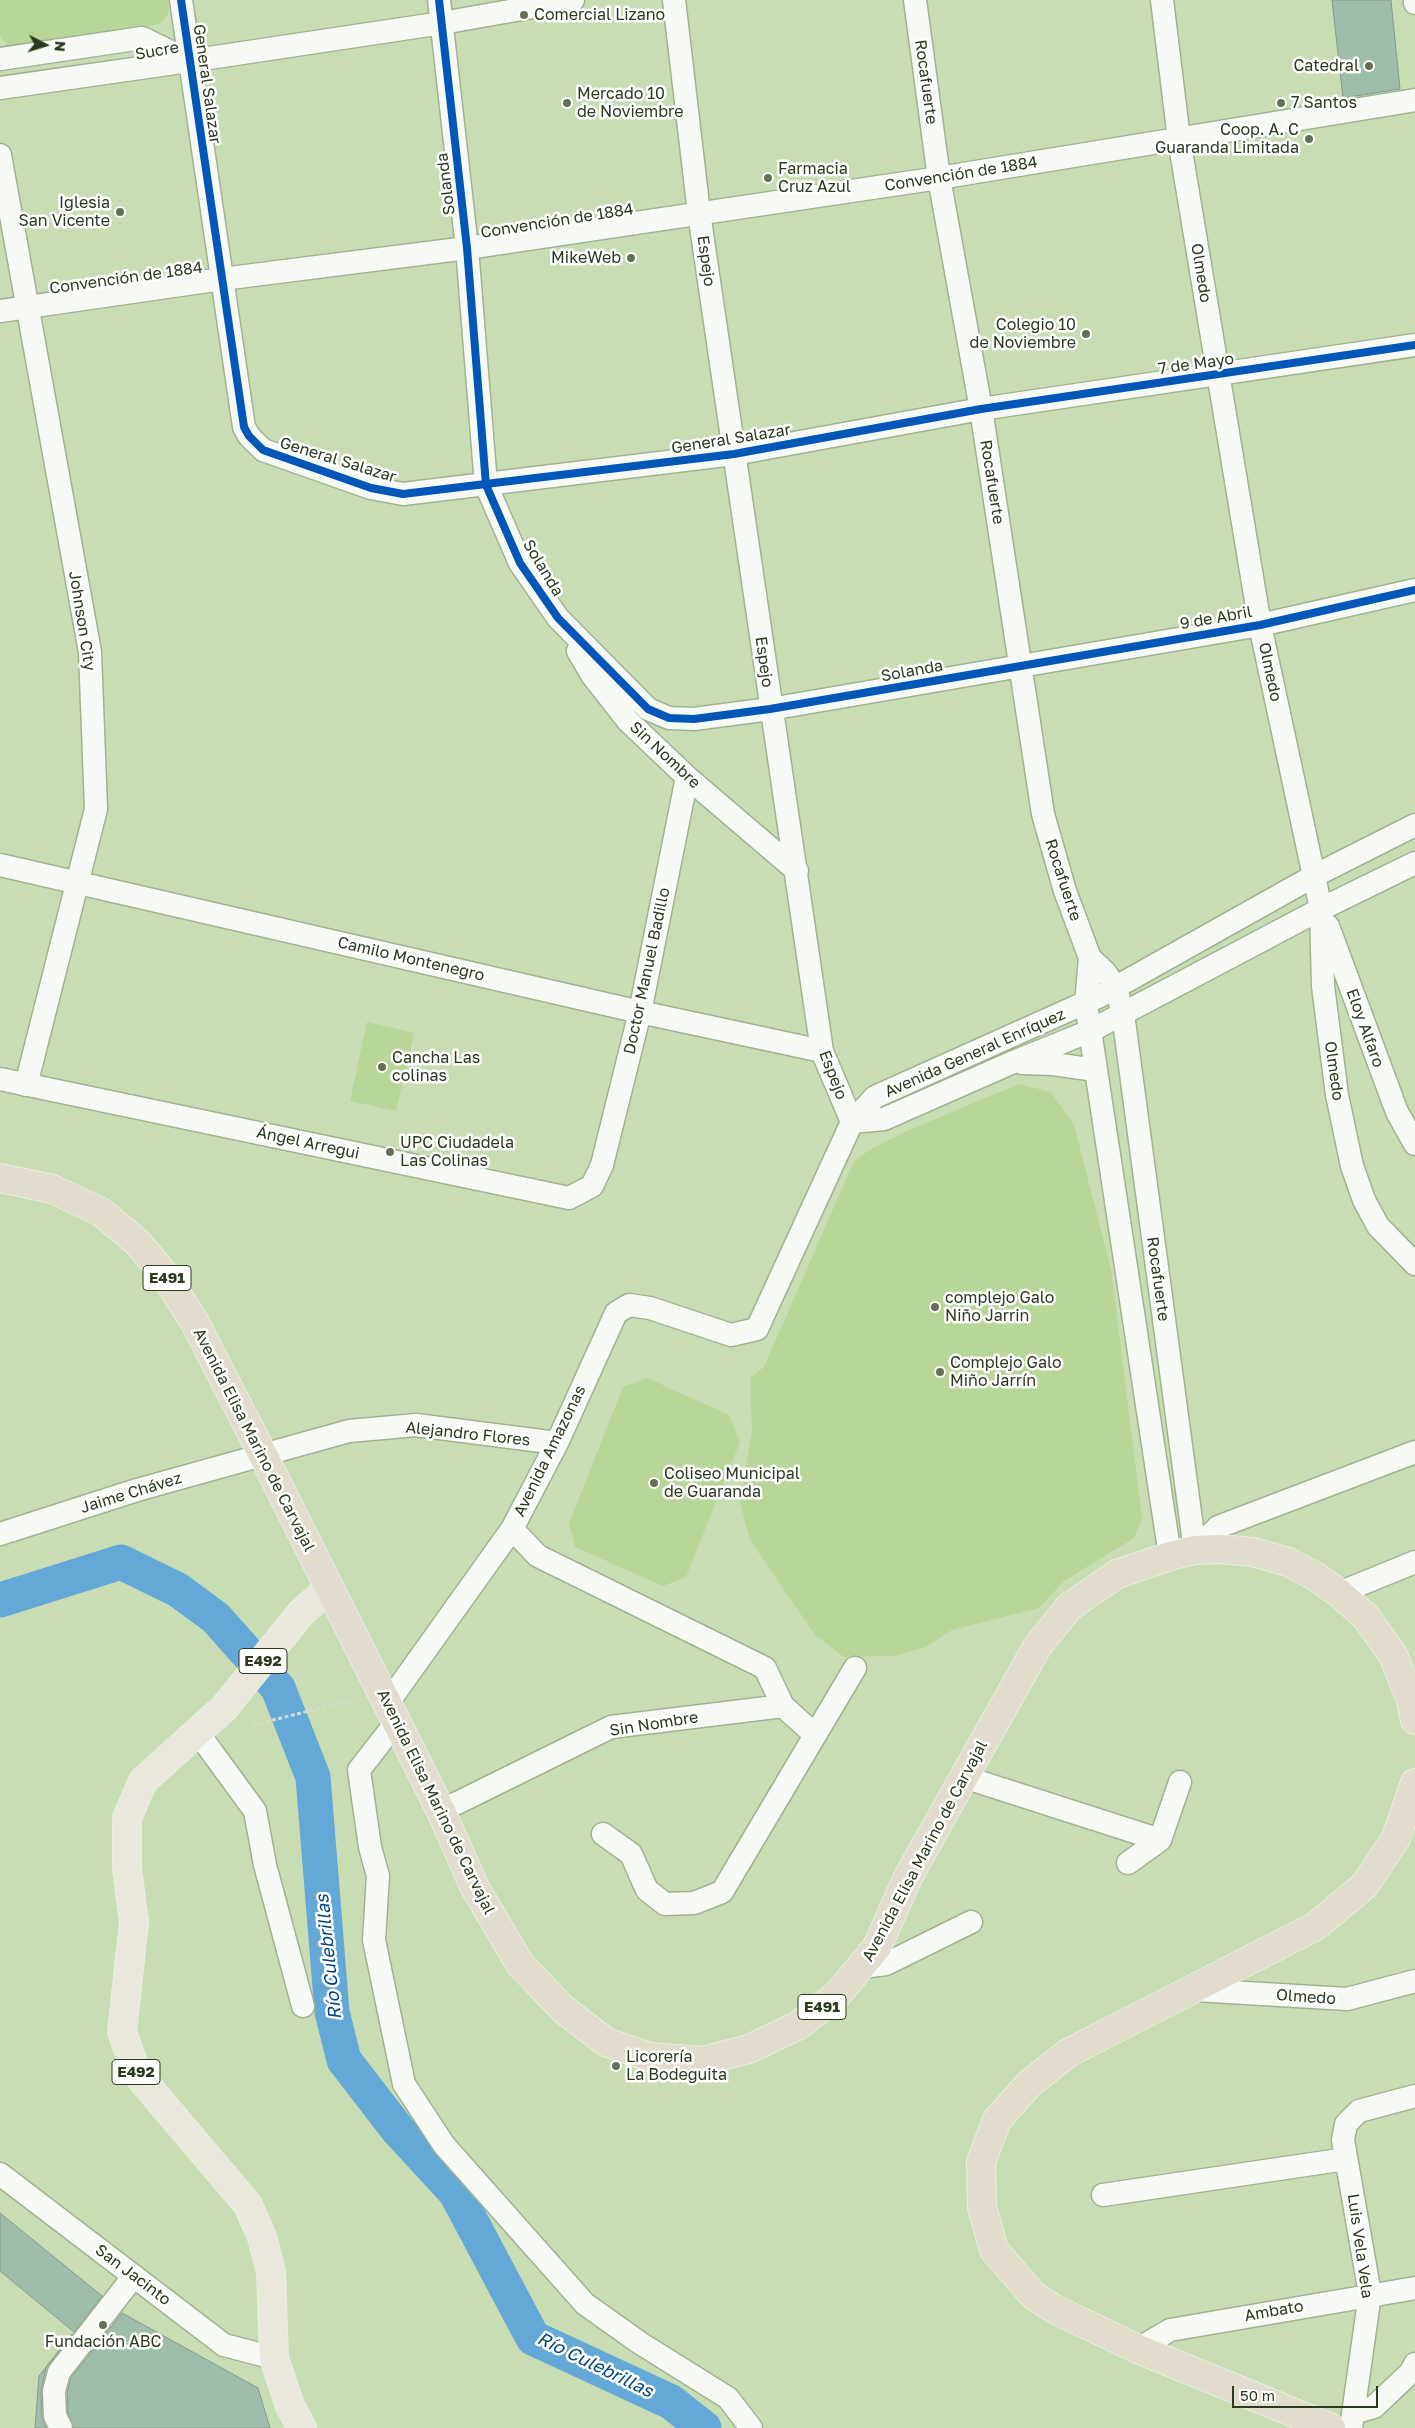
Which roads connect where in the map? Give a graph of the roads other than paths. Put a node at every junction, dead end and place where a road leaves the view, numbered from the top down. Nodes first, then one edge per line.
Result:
1 (181, 0) edge
2 (439, 0) edge
3 (573, 0) edge
4 (674, 0) edge
5 (915, 0) edge
6 (1162, 0) edge
7 (442, 22) junction
8 (0, 59) edge
9 (189, 61) junction
10 (0, 88) edge
11 (1415, 100) edge
12 (1179, 139) junction
13 (0, 155) edge
14 (939, 178) junction
15 (699, 214) junction
16 (467, 248) junction
17 (222, 279) junction
18 (26, 306) junction
19 (0, 311) edge
20 (1415, 345) edge
21 (1218, 375) junction
22 (981, 408) junction
23 (734, 454) junction
24 (486, 485) junction
25 (1415, 590) edge
26 (558, 618) junction
27 (1260, 625) junction
28 (1021, 666) junction
29 (770, 709) junction
30 (687, 776) junction
31 (1415, 825) edge
32 (1415, 863) edge
33 (0, 865) edge
34 (797, 872) junction
35 (1314, 876) junction
36 (76, 882) junction
37 (1321, 909) junction
38 (1090, 958) junction
39 (1116, 988) junction
40 (1086, 1004) junction
41 (640, 1012) junction
42 (1123, 1014) junction
43 (1090, 1031) junction
44 (822, 1051) junction
45 (1011, 1063) junction
46 (1096, 1070) junction
47 (0, 1079) edge
48 (26, 1085) junction
49 (852, 1122) junction
50 (1415, 1144) edge
51 (602, 1165) joint
52 (0, 1178) edge
53 (1415, 1264) edge
54 (557, 1443) junction
55 (1415, 1452) edge
56 (263, 1455) junction
57 (512, 1529) junction
58 (0, 1534) edge
59 (1182, 1553) junction
60 (1415, 1562) edge
61 (329, 1588) junction
62 (1340, 1593) junction
63 (855, 1668) dead end
64 (783, 1706) junction
65 (392, 1712) junction
66 (1415, 1720) edge
67 (198, 1733) junction
68 (815, 1735) junction
69 (964, 1777) junction
70 (1180, 1782) dead end
71 (1415, 1783) edge
72 (441, 1811) junction
73 (603, 1834) dead end
74 (1160, 1840) junction
75 (1128, 1863) dead end
76 (971, 1922) dead end
77 (862, 1968) junction
78 (1415, 1981) edge
79 (1195, 1990) junction
80 (303, 2006) dead end
81 (1415, 2096) edge
82 (1346, 2159) junction
83 (0, 2174) edge
84 (1103, 2195) dead end
85 (134, 2276) junction
86 (1415, 2288) edge
87 (1370, 2294) junction
88 (1138, 2349) junction
89 (274, 2358) junction
90 (1414, 2370) edge
91 (1352, 2421) edge
92 (61, 2428) edge
93 (302, 2428) edge
94 (751, 2428) edge
95 (1331, 2428) edge

1 - 9 street, General Salazar
2 - 7 street, Solanda
3 - 7 street, Sucre
4 - 15 street, Espejo
5 - 14 street, Rocafuerte
6 - 12 street, Olmedo
7 - 9 street, Sucre
7 - 16 street, Solanda
8 - 9 street, Sucre
9 - 10 street, Sucre
9 - 17 street, General Salazar
11 - 12 street, Convención de 1884
12 - 14 street, Convención de 1884
12 - 21 street, Olmedo
13 - 18 street, Johnson City
14 - 15 street, Convención de 1884
14 - 22 street, Rocafuerte
15 - 16 street, Convención de 1884
15 - 23 street, Espejo
16 - 17 street, Convención de 1884
16 - 24 street, Solanda
17 - 18 street, Convención de 1884
17 - 24 street, General Salazar
18 - 19 street, Convención de 1884
18 - 36 street, Johnson City
20 - 21 street, 7 de Mayo
21 - 22 street, 7 de Mayo
21 - 27 street, Olmedo
22 - 23 street, General Salazar
22 - 28 street, Rocafuerte
23 - 24 street, General Salazar
23 - 29 street, Espejo
24 - 26 street, Solanda
25 - 27 street, 9 de Abril
26 - 29 street, Solanda
26 - 30 street, Sin Nombre
27 - 28 street, 9 de Abril
27 - 35 street, Olmedo
28 - 29 street, Solanda
28 - 38 street, Rocafuerte
29 - 34 street, Espejo
30 - 34 street, Sin Nombre
30 - 41 street, Doctor Manuel Badillo
31 - 35 street, Avenida General Enríquez
32 - 37 street, Avenida General Enríquez
33 - 36 street, Camilo Montenegro
34 - 44 street, Espejo
35 - 37 street, Olmedo
35 - 39 street, Avenida General Enríquez
36 - 41 street, Camilo Montenegro
36 - 48 street, Johnson City
37 - 42 street, Avenida General Enríquez
37 - 50 street, Eloy Alfaro
37 - 53 street, Olmedo
38 - 39 street, Rocafuerte
38 - 40 street, Rocafuerte
39 - 40 street, Avenida General Enríquez
39 - 42 street, Rocafuerte
40 - 43 street, Rocafuerte
40 - 49 street, Avenida General Enríquez
41 - 44 street, Camilo Montenegro
41 - 51 street, Doctor Manuel Badillo
42 - 43 street, Avenida General Enríquez
42 - 59 street, Rocafuerte
43 - 45 street, Avenida General Enríquez
43 - 46 street, Rocafuerte
44 - 49 street, Espejo
45 - 46 street
45 - 49 street, Avenida General Enríquez
46 - 59 street, Rocafuerte
47 - 48 street, Ángel Arregui
48 - 51 street, Ángel Arregui
49 - 54 street, Avenida Amazonas
52 - 56 highway, Avenida Elisa Marino de Carvajal / E491
54 - 56 street, Alejandro Flores
54 - 57 street, Avenida Amazonas
55 - 59 street
56 - 58 street, Jaime Chávez
56 - 61 highway, Avenida Elisa Marino de Carvajal / E491
57 - 64 street
57 - 65 street, Avenida Amazonas
59 - 62 highway, Avenida Elisa Marino de Carvajal / E491
59 - 69 highway, Avenida Elisa Marino de Carvajal / E491
60 - 62 street
61 - 65 highway, Avenida Elisa Marino de Carvajal / E491
61 - 67 main road, E492
62 - 66 highway, Avenida Elisa Marino de Carvajal / E491
63 - 68 street
64 - 68 street
64 - 72 street, Sin Nombre
65 - 72 highway, Avenida Elisa Marino de Carvajal / E491
65 - 94 street, Avenida Amazonas
67 - 80 street
67 - 89 main road, E492
68 - 73 street
69 - 74 street
69 - 77 highway, Avenida Elisa Marino de Carvajal / E491
70 - 74 street
71 - 79 highway
72 - 77 highway, Avenida Elisa Marino de Carvajal / E491
74 - 75 street
76 - 77 street
78 - 79 street, Olmedo
79 - 88 highway
81 - 82 street, Luis Vela Vela
82 - 84 street
82 - 87 street, Luis Vela Vela
83 - 85 street, San Jacinto
85 - 89 street, San Jacinto
85 - 92 street
86 - 87 street, Ambato
87 - 88 street, Ambato
87 - 91 street, Luis Vela Vela
88 - 95 highway
89 - 93 main road, E492
90 - 91 street

